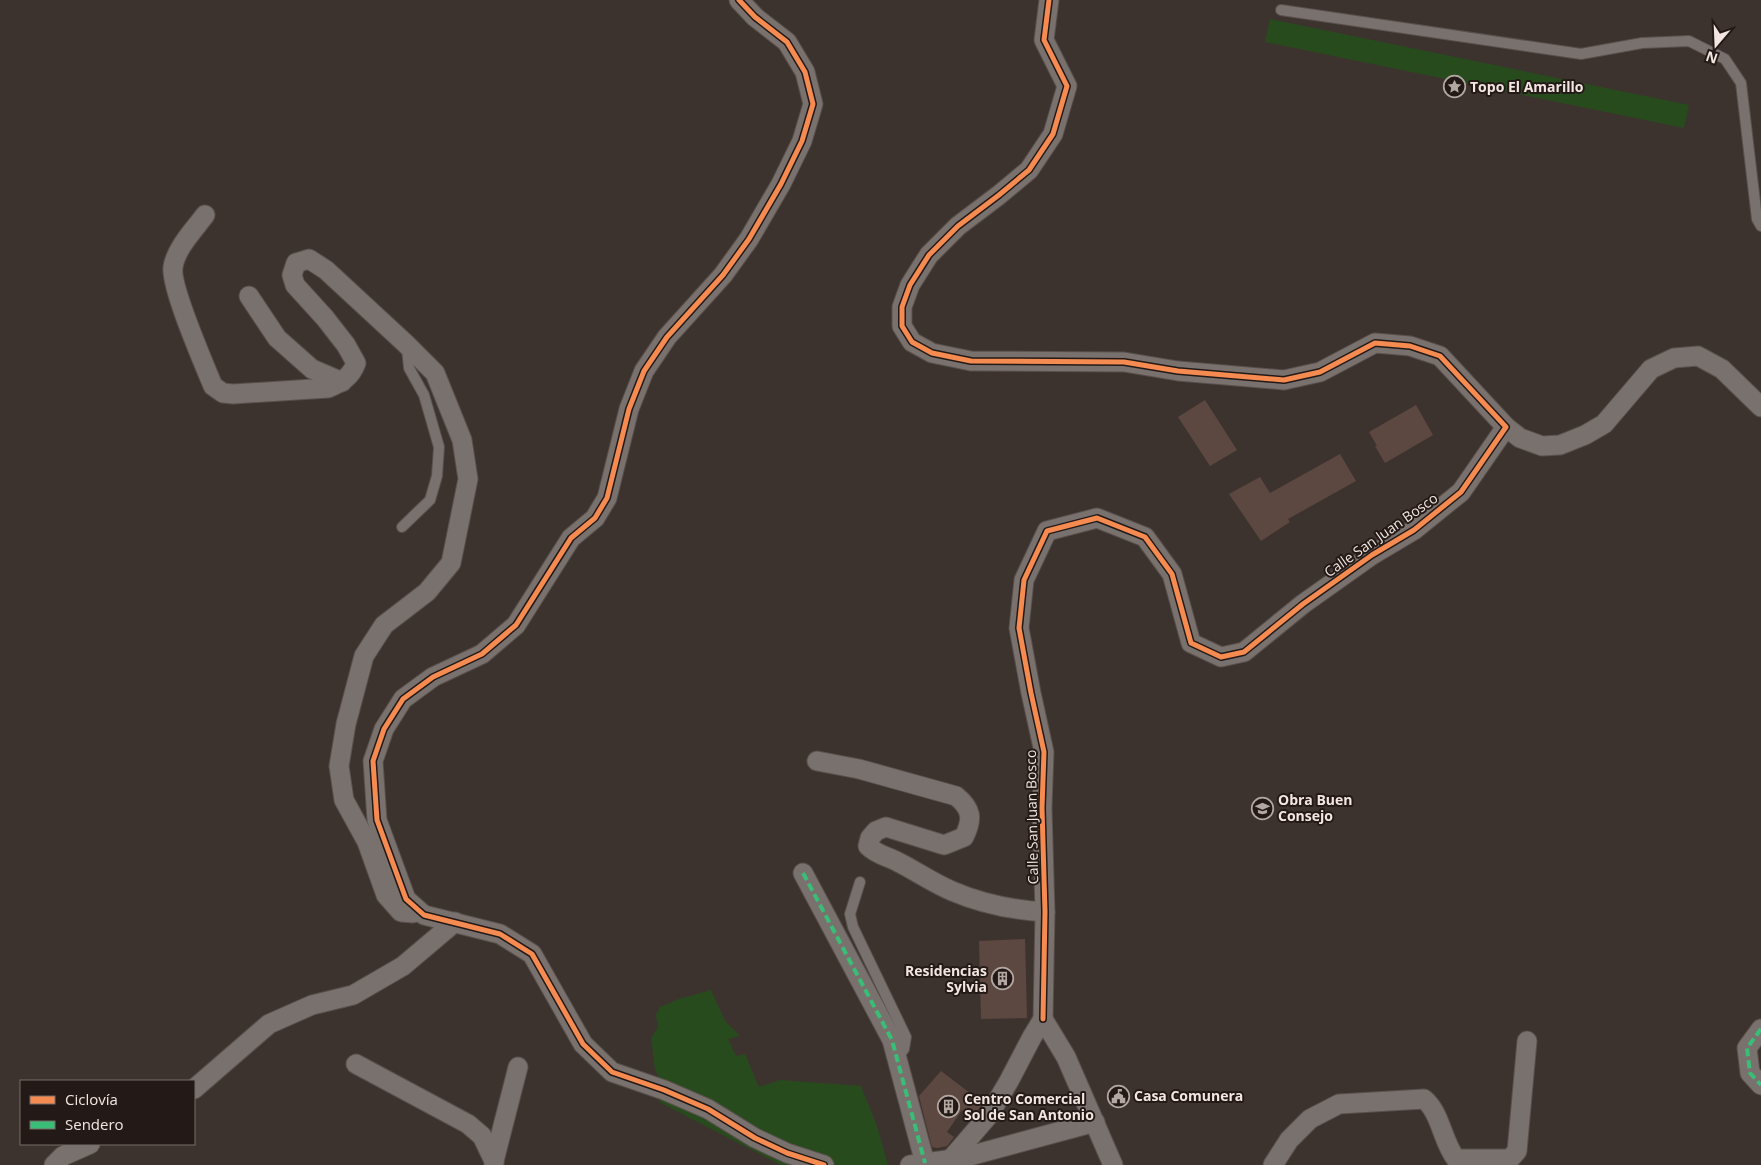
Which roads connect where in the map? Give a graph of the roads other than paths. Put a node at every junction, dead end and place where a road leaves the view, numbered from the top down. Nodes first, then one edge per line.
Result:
1 (739, 0) edge
2 (1049, 0) edge
3 (1281, 10) dead end
4 (205, 216) dead end
5 (1761, 226) edge
6 (249, 296) dead end
7 (406, 344) junction
8 (342, 382) junction
9 (1761, 407) edge
10 (1506, 427) junction
11 (402, 527) dead end
12 (817, 760) dead end
13 (803, 873) dead end
14 (860, 882) dead end
15 (1045, 912) junction
16 (424, 915) junction
17 (456, 922) junction
18 (1043, 1019) junction
19 (1761, 1030) edge
20 (1527, 1041) dead end
21 (896, 1060) junction
22 (356, 1064) dead end
23 (518, 1067) dead end
24 (1761, 1085) edge
25 (195, 1087) edge
26 (1095, 1122) junction
27 (88, 1145) edge
28 (958, 1161) edge
29 (494, 1163) edge
30 (917, 1164) edge
31 (54, 1165) edge
32 (824, 1165) edge
33 (1113, 1165) edge
34 (1274, 1165) edge

1 - 16 street
2 - 10 street
3 - 5 lane
4 - 8 street
6 - 8 street
7 - 8 street
7 - 11 lane
7 - 16 street
9 - 10 street
10 - 15 street, Calle San Juan Bosco
12 - 15 street
13 - 21 street
14 - 21 lane
15 - 18 street, Calle San Juan Bosco
16 - 17 street
17 - 25 street
17 - 32 street
18 - 26 street
18 - 28 street
19 - 24 street
20 - 34 street
21 - 30 street
22 - 29 street
23 - 29 street
26 - 28 street
26 - 33 street
27 - 31 street
28 - 30 street

